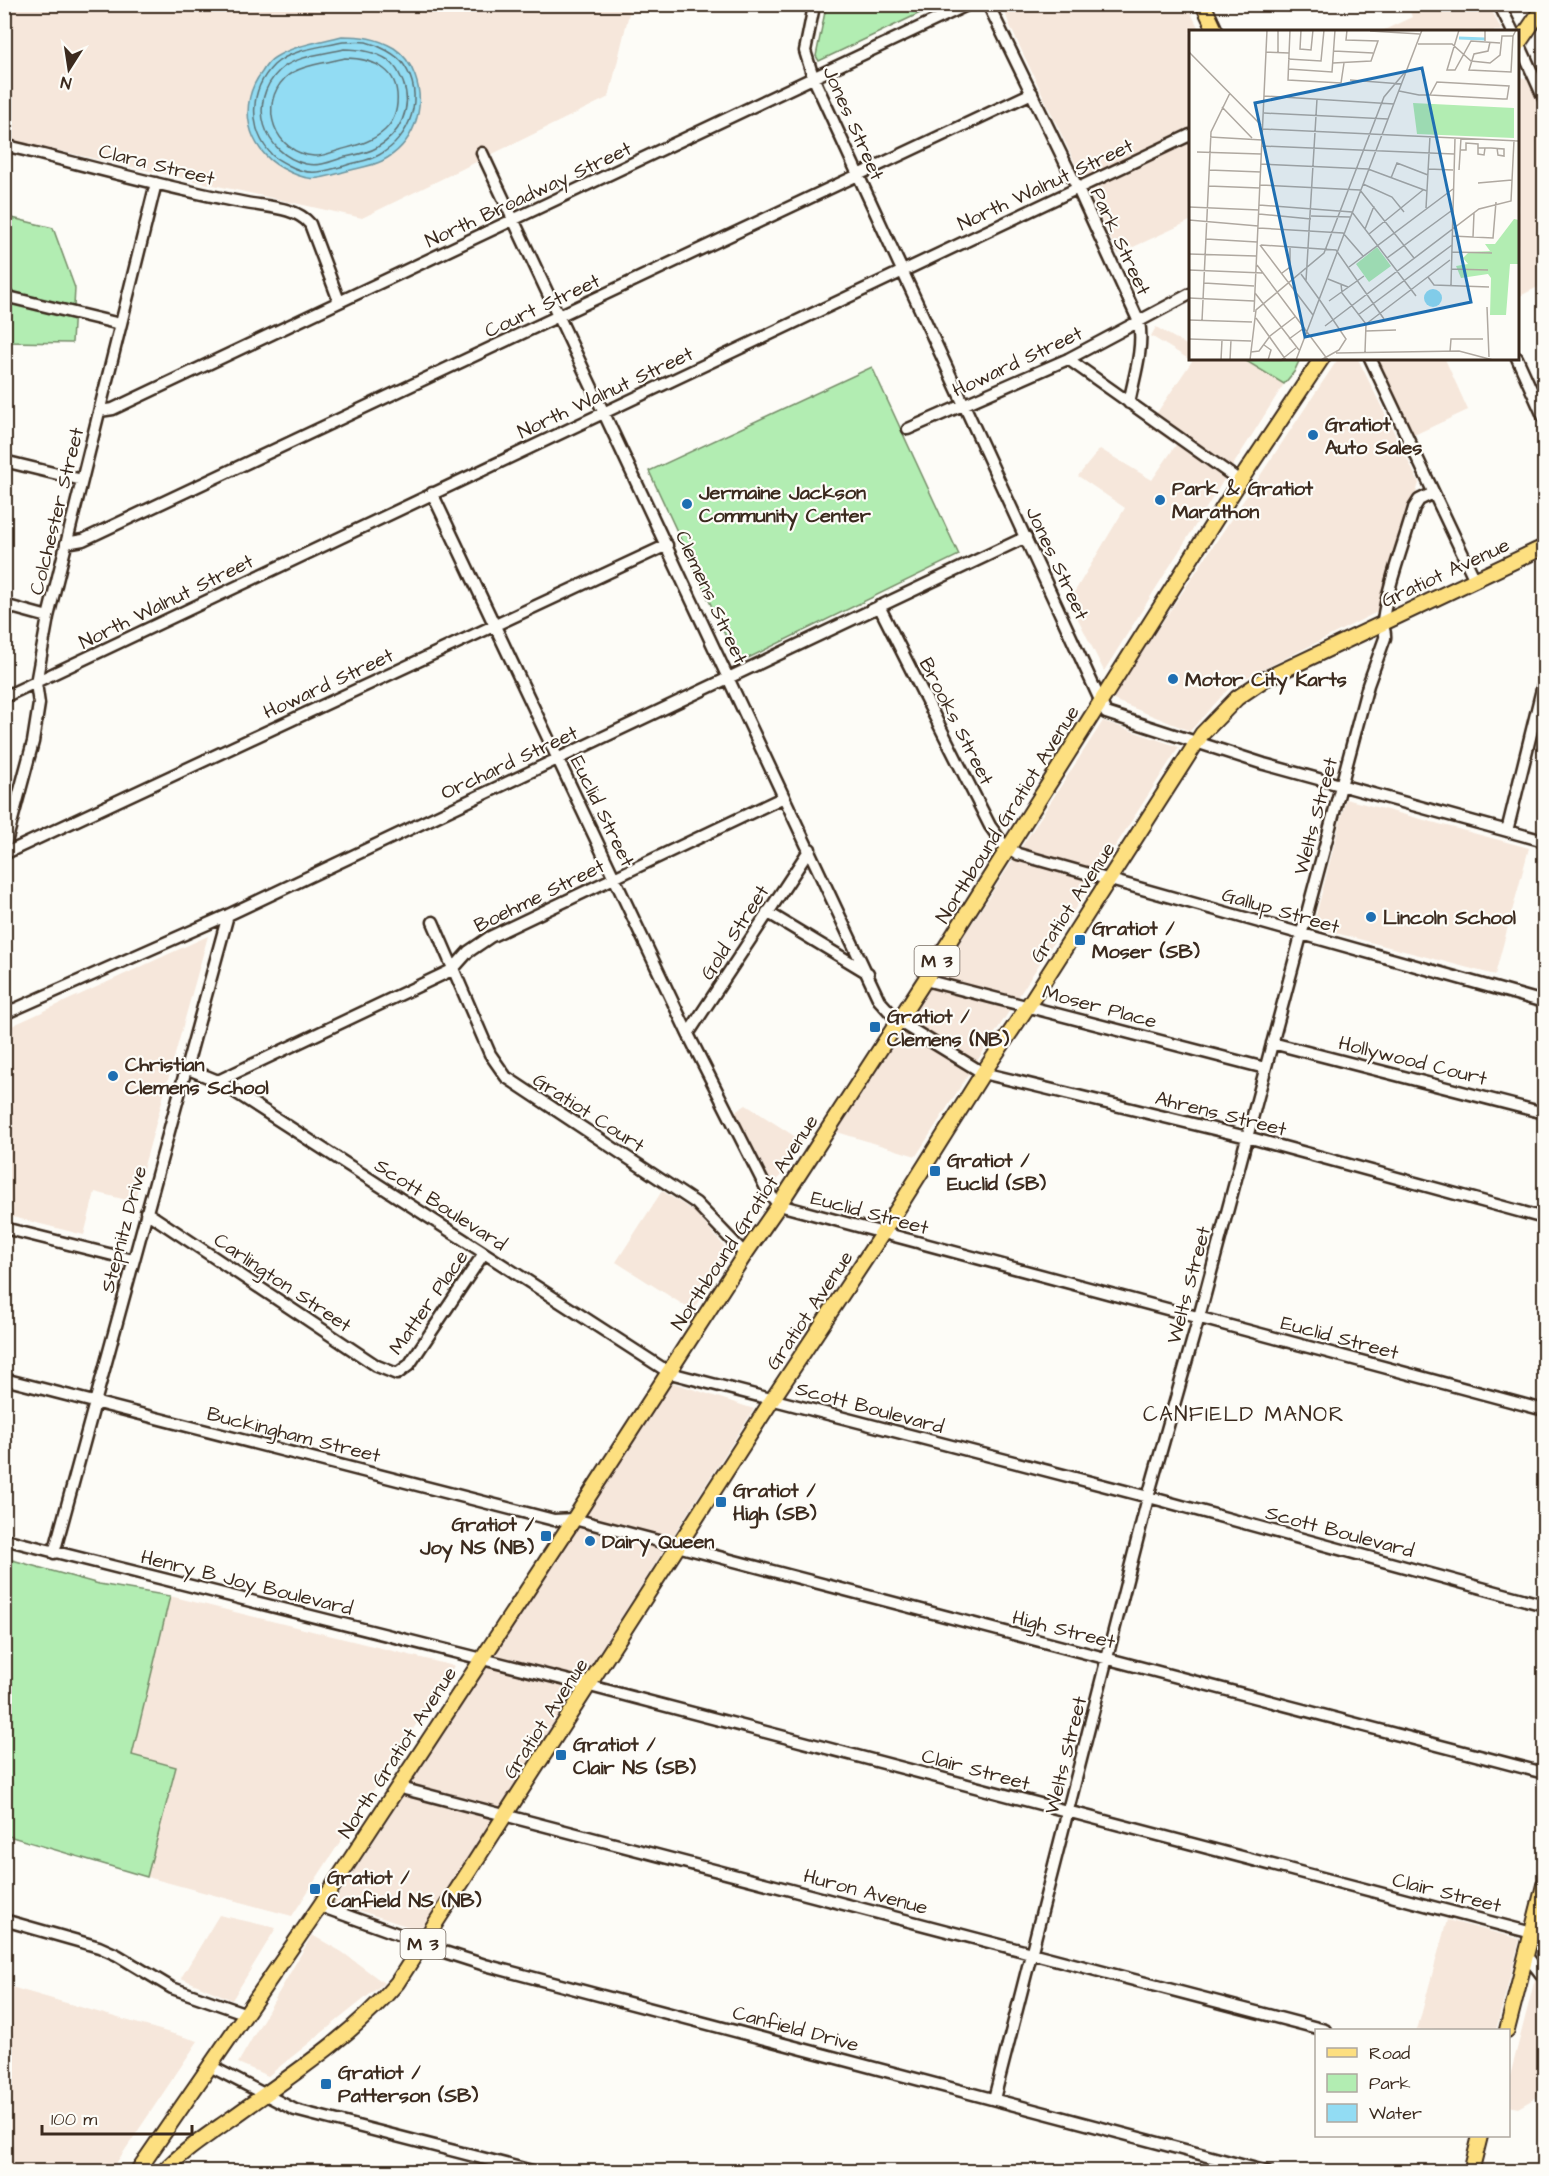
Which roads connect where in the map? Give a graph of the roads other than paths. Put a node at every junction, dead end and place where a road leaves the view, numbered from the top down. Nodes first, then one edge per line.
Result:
1 (969, 4) edge
2 (988, 4) edge
3 (1203, 4) edge
4 (1499, 4) edge
5 (1545, 6) edge
6 (813, 11) dead end
7 (1215, 30) edge
8 (1512, 30) edge
9 (1519, 38) edge
10 (1519, 44) edge
11 (813, 77) junction
12 (1541, 84) edge
13 (1032, 93) junction
14 (1545, 99) edge
15 (1189, 136) edge
16 (4, 145) edge
17 (482, 153) dead end
18 (857, 176) junction
19 (156, 183) junction
20 (1078, 189) junction
21 (514, 221) junction
22 (903, 270) junction
23 (1189, 295) edge
24 (4, 296) edge
25 (339, 301) junction
26 (560, 317) junction
27 (1139, 322) junction
28 (120, 324) junction
29 (1068, 359) junction
30 (1321, 360) edge
31 (1371, 360) edge
32 (1518, 360) edge
33 (1129, 403) junction
34 (965, 405) junction
35 (100, 411) junction
36 (605, 413) junction
37 (1545, 418) edge
38 (908, 429) dead end
39 (4, 461) edge
40 (82, 480) junction
41 (1240, 481) junction
42 (1433, 493) junction
43 (432, 494) junction
44 (1026, 537) junction
45 (66, 543) junction
46 (667, 545) junction
47 (1545, 548) edge
48 (1475, 580) junction
49 (4, 605) edge
50 (879, 606) junction
51 (48, 617) junction
52 (1382, 623) junction
53 (495, 626) junction
54 (729, 676) junction
55 (1545, 681) edge
56 (36, 683) junction
57 (4, 697) edge
58 (1101, 702) junction
59 (1197, 741) junction
60 (557, 759) junction
61 (1342, 786) junction
62 (784, 797) junction
63 (1507, 831) junction
64 (1545, 841) edge
65 (810, 849) junction
66 (1009, 849) junction
67 (4, 852) edge
68 (615, 878) junction
69 (1109, 880) junction
70 (767, 912) junction
71 (228, 915) junction
72 (433, 922) dead end
73 (1301, 934) junction
74 (452, 970) junction
75 (868, 973) junction
76 (925, 980) junction
77 (1545, 1002) edge
78 (1028, 1006) junction
79 (4, 1014) edge
80 (898, 1021) junction
81 (688, 1034) junction
82 (1272, 1043) junction
83 (186, 1068) junction
84 (1265, 1068) junction
85 (983, 1073) junction
86 (218, 1081) junction
87 (1545, 1113) edge
88 (1247, 1137) junction
89 (779, 1205) junction
90 (146, 1212) junction
91 (1545, 1218) edge
92 (4, 1228) edge
93 (882, 1234) junction
94 (484, 1253) junction
95 (745, 1254) junction
96 (133, 1260) junction
97 (1199, 1317) junction
98 (402, 1371) joint
99 (670, 1373) junction
100 (4, 1379) edge
101 (772, 1400) junction
102 (94, 1402) junction
103 (1545, 1410) edge
104 (1148, 1497) junction
105 (574, 1519) junction
106 (4, 1539) edge
107 (678, 1546) junction
108 (54, 1553) junction
109 (546, 1561) joint
110 (1545, 1605) edge
111 (1108, 1658) junction
112 (481, 1659) junction
113 (590, 1686) junction
114 (1545, 1773) edge
115 (397, 1786) junction
116 (1069, 1812) junction
117 (506, 1816) junction
118 (1545, 1885) edge
119 (320, 1906) junction
120 (4, 1920) edge
121 (1532, 1933) junction
122 (423, 1943) junction
123 (1032, 1954) junction
124 (1526, 1954) junction
125 (1545, 1978) edge
126 (244, 2013) junction
127 (1317, 2029) edge
128 (1507, 2029) edge
129 (210, 2066) junction
130 (264, 2095) junction
131 (994, 2099) junction
132 (1480, 2137) edge
133 (137, 2172) edge
134 (163, 2172) edge
135 (536, 2172) edge
136 (1268, 2172) edge
137 (1471, 2172) edge

1 - 11 street, North Broadway Street
2 - 13 street, Park Street
3 - 7 main road
4 - 8 street
5 - 9 main road
6 - 11 street, Jones Street
10 - 12 street
11 - 18 street, Jones Street
11 - 21 street, North Broadway Street
12 - 14 street
13 - 18 street, Court Street
13 - 20 street, Park Street
15 - 20 street, North Walnut Street
16 - 19 street, Clara Street
17 - 21 street, Clemens Street
18 - 22 street, Jones Street
18 - 26 street, Court Street
19 - 25 street, Clara Street
19 - 28 street, Colchester Street
20 - 22 street, North Walnut Street
20 - 27 street, Park Street
21 - 25 street, North Broadway Street
21 - 26 street, Clemens Street
22 - 34 street, Jones Street
22 - 36 street, North Walnut Street
23 - 27 street, Howard Street
24 - 28 street
25 - 35 street, North Broadway Street
26 - 36 street, Clemens Street
26 - 45 street, Court Street
27 - 29 street, Howard Street
27 - 33 street, Park Street
28 - 35 street, Colchester Street
29 - 33 street
29 - 34 street, Howard Street
30 - 41 main road, Northbound Gratiot Avenue / M 3
31 - 42 street
32 - 37 street
33 - 41 street
34 - 38 street, Howard Street
34 - 44 street, Jones Street
35 - 40 street, Colchester Street
36 - 43 street, North Walnut Street
36 - 46 street, Clemens Street
39 - 40 street
40 - 45 street, Colchester Street
41 - 58 main road, Northbound Gratiot Avenue / M 3
42 - 48 street
42 - 52 street, Welts Street
43 - 53 street, Euclid Street
43 - 56 street, North Walnut Street
44 - 50 street, Orchard Street
44 - 58 street, Jones Street
45 - 51 street, Colchester Street
46 - 53 street, Howard Street
46 - 54 street, Clemens Street
47 - 48 main road, Gratiot Avenue / M 3
48 - 52 main road, Gratiot Avenue / M 3
49 - 51 street
50 - 54 street, Orchard Street
50 - 66 street, Brooks Street
51 - 56 street, Colchester Street
52 - 59 main road, Gratiot Avenue / M 3
52 - 61 street, Welts Street
53 - 60 street, Euclid Street
53 - 67 street, Howard Street
54 - 60 street, Orchard Street
54 - 62 street, Clemens Street
55 - 63 street
56 - 57 street, North Walnut Street
56 - 67 street, Colchester Street
58 - 59 street, Jones Street
58 - 66 main road, Northbound Gratiot Avenue / M 3
59 - 61 street, Jones Street
59 - 69 main road, Gratiot Avenue / M 3
60 - 68 street, Euclid Street
60 - 71 street, Orchard Street
61 - 63 street, Jones Street
61 - 73 street, Welts Street
62 - 65 street, Clemens Street
62 - 68 street, Boehme Street
63 - 64 street, Jones Street
65 - 70 street, Gold Street
65 - 75 street, Clemens Street
66 - 69 street, Gallup Street
66 - 76 main road, Northbound Gratiot Avenue / M 3
68 - 74 street, Boehme Street
68 - 81 street, Euclid Street
69 - 73 street, Gallup Street
69 - 78 main road, Gratiot Avenue / M 3
70 - 75 street
70 - 81 street, Gold Street
71 - 79 street, Orchard Street
71 - 83 street, Stepnitz Drive
72 - 74 street, Gratiot Court
73 - 77 street, Gallup Street
73 - 82 street, Welts Street
74 - 86 street, Boehme Street
74 - 95 street, Gratiot Court
75 - 80 street, Clemens Street
76 - 78 street, Moser Place
76 - 80 main road, Northbound Gratiot Avenue / M 3
78 - 84 street, Moser Place
78 - 85 main road, Gratiot Avenue / M 3
80 - 85 street, Ahrens Street
80 - 89 main road, Northbound Gratiot Avenue / M 3
81 - 89 street, Euclid Street
82 - 84 street, Welts Street
82 - 87 street, Hollywood Court
83 - 86 street, Scott Boulevard
83 - 90 street, Stepnitz Drive
84 - 88 street, Welts Street
85 - 88 street, Ahrens Street
85 - 93 main road, Gratiot Avenue / M 3
86 - 94 street, Scott Boulevard
88 - 91 street, Ahrens Street
88 - 97 street, Welts Street
89 - 93 street, Euclid Street
89 - 95 main road, Northbound Gratiot Avenue / M 3
90 - 96 street, Stepnitz Drive
90 - 98 street, Carlington Street
92 - 96 street
93 - 97 street, Euclid Street
93 - 101 main road, Gratiot Avenue / M 3
94 - 98 street, Matter Place
94 - 99 street, Scott Boulevard
95 - 99 main road, Northbound Gratiot Avenue / M 3
96 - 102 street, Stepnitz Drive
97 - 103 street, Euclid Street
97 - 104 street, Welts Street
99 - 101 street, Scott Boulevard
99 - 105 main road, Northbound Gratiot Avenue / M 3
100 - 102 street, Buckingham Street
101 - 104 street, Scott Boulevard
101 - 107 main road, Gratiot Avenue / M 3
102 - 105 street, Buckingham Street
102 - 108 street, Stepnitz Drive
104 - 110 street, Scott Boulevard
104 - 111 street, Welts Street
105 - 107 street, High Street
105 - 109 main road, Northbound Gratiot Avenue / M 3
106 - 108 street, Henry B Joy Boulevard
107 - 111 street, High Street
107 - 113 main road, Gratiot Avenue / M 3
108 - 112 street, Henry B Joy Boulevard
109 - 112 main road, North Gratiot Avenue / M 3
111 - 114 street, High Street
111 - 116 street, Welts Street
112 - 113 street, Clair Street
112 - 115 main road, North Gratiot Avenue / M 3
113 - 116 street, Clair Street
113 - 117 main road, Gratiot Avenue / M 3
115 - 117 street, Huron Avenue
115 - 119 main road, North Gratiot Avenue / M 3
116 - 121 street, Clair Street
116 - 123 street, Welts Street
117 - 122 main road, Gratiot Avenue / M 3
117 - 123 street, Huron Avenue
118 - 121 main road
119 - 122 street, Canfield Drive
119 - 126 main road, North Gratiot Avenue / M 3
120 - 126 street
121 - 124 main road
122 - 130 main road, Gratiot Avenue / M 3
122 - 131 street, Canfield Drive
123 - 127 street, Huron Avenue
123 - 131 street, Welts Street
124 - 125 street
124 - 128 main road
126 - 129 main road, North Gratiot Avenue / M 3
129 - 130 street
129 - 133 main road, North Gratiot Avenue / M 3
130 - 134 main road, Gratiot Avenue / M 3
130 - 135 street
131 - 136 street, Canfield Drive
132 - 137 main road

